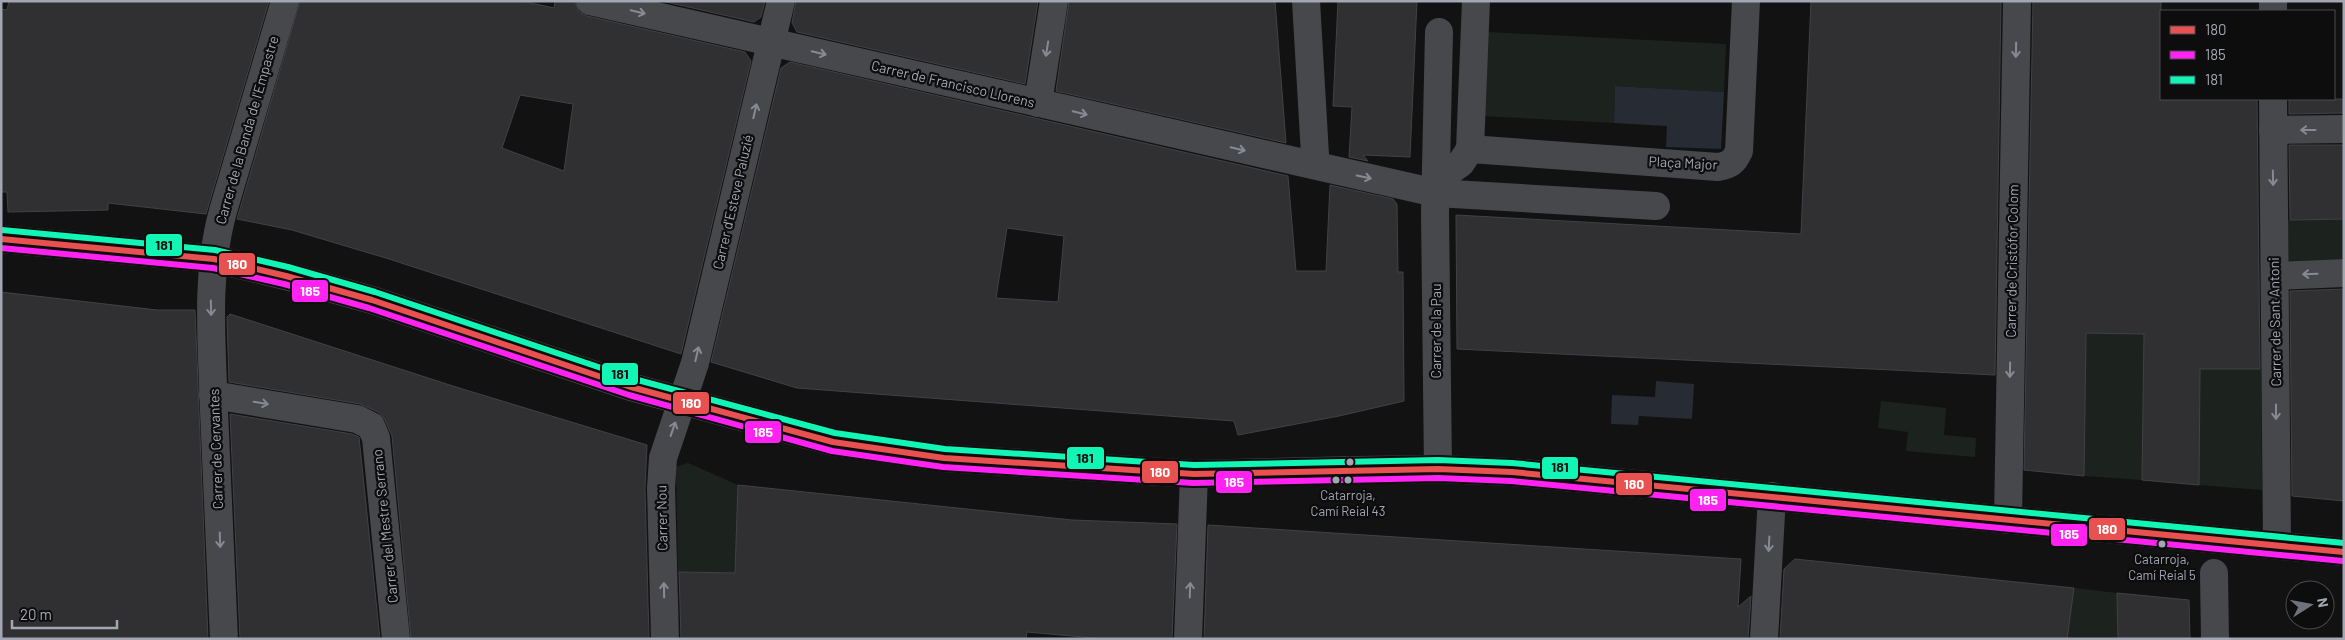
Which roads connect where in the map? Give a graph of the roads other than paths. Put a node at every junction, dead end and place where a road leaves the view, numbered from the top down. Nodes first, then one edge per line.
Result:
1 (285, 1) edge
2 (590, 1) edge
3 (781, 1) edge
4 (1054, 1) edge
5 (1306, 1) edge
6 (1476, 1) edge
7 (1746, 1) edge
8 (2017, 1) edge
9 (1439, 32) dead end
10 (772, 42) junction
11 (2273, 100) edge
12 (1038, 103) junction
13 (2344, 129) edge
14 (2272, 130) junction
15 (1470, 149) junction
16 (1316, 161) junction
17 (1440, 184) junction
18 (1656, 206) dead end
19 (1, 239) edge
20 (214, 259) junction
21 (2344, 273) edge
22 (2275, 276) junction
23 (213, 395) junction
24 (683, 401) junction
25 (1438, 469) junction
26 (1194, 474) junction
27 (1772, 496) junction
28 (2008, 520) junction
29 (2277, 545) junction
30 (2344, 552) edge
31 (2214, 573) dead end
32 (224, 639) edge
33 (396, 639) edge
34 (665, 639) edge
35 (1188, 639) edge
36 (1764, 639) edge
37 (2215, 639) edge

1 - 20 street, Carrer de la Banda de l'Empastre
2 -> 10 street, Carrer de Francisco Llorens
3 - 10 street, Carrer d'Esteve Paluzié
4 -> 12 street
5 - 16 street
6 - 15 street
7 - 15 street, Plaça Major
8 -> 28 street, Carrer de Cristòfor Colom
9 - 17 street, Carrer de la Pau
10 -> 12 street, Carrer de Francisco Llorens
24 -> 10 street, Carrer d'Esteve Paluzié
11 - 14 street, Carrer de Sant Antoni
12 -> 16 street, Carrer de Francisco Llorens
13 -> 14 street
14 -> 22 street, Carrer de Sant Antoni
15 - 17 street
16 -> 17 street
17 - 18 street
17 - 25 street, Carrer de la Pau
19 - 20 street
20 -> 23 street, Carrer de Cervantes
20 - 24 street
21 -> 22 street
22 -> 29 street, Carrer de Sant Antoni
23 -> 32 street, Carrer de Cervantes
23 -> 33 street, Carrer del Mestre Serrano
24 - 26 street
34 -> 24 street, Carrer Nou
25 - 26 street
25 - 27 street
35 -> 26 street
27 - 28 street
27 -> 36 street
28 - 29 street
29 - 30 street
31 - 37 street

